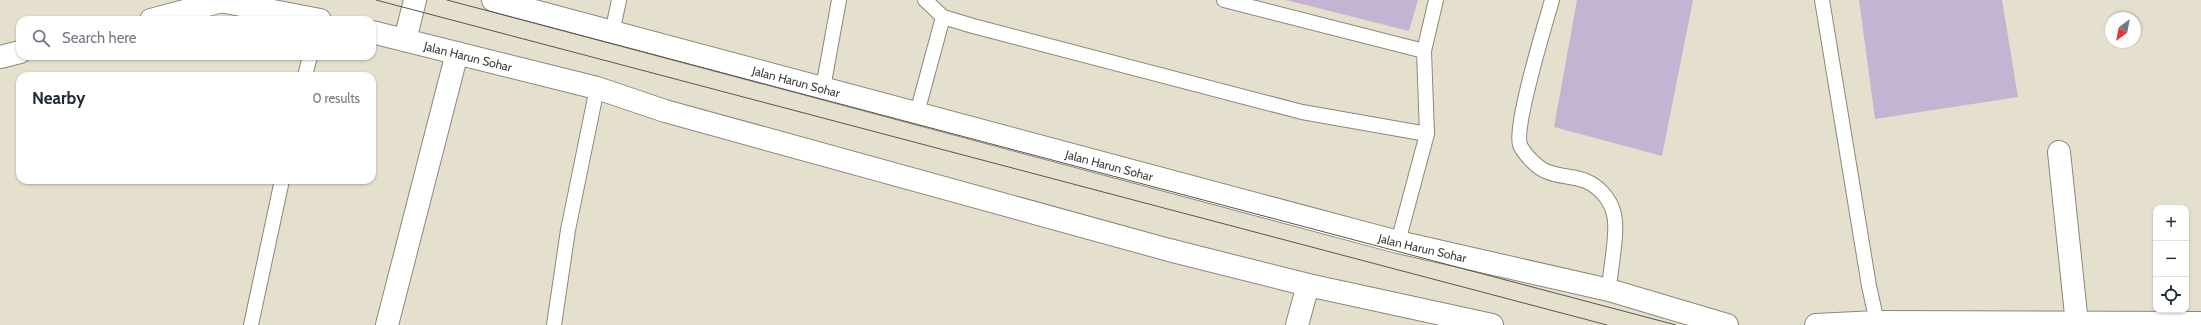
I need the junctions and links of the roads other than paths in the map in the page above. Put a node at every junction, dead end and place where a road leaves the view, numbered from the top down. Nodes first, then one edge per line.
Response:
1 (415, 0) edge
2 (492, 0) edge
3 (619, 0) edge
4 (839, 0) edge
5 (925, 0) edge
6 (1224, 0) edge
7 (1436, 0) edge
8 (1552, 0) edge
9 (1822, 0) edge
10 (218, 1) edge
11 (165, 16) edge
12 (298, 16) edge
13 (943, 17) junction
14 (376, 33) edge
15 (612, 33) junction
16 (405, 40) junction
17 (1424, 51) junction
18 (16, 53) edge
19 (457, 53) junction
20 (0, 57) edge
21 (309, 60) edge
22 (306, 72) edge
23 (597, 88) junction
24 (822, 88) junction
25 (917, 113) junction
26 (1427, 134) junction
27 (2059, 152) dead end
28 (281, 184) edge
29 (1398, 242) junction
30 (1308, 285) junction
31 (1609, 290) junction
32 (1877, 322) junction
33 (2201, 323) edge
34 (2005, 324) edge
35 (2077, 324) junction
36 (251, 325) edge
37 (387, 325) edge
38 (554, 325) edge
39 (1297, 325) edge
40 (1492, 325) edge
41 (1727, 325) edge
42 (1816, 325) edge

1 - 16 main road
2 - 15 main road, Jalan Harun Sohar
3 - 15 lane
4 - 24 lane
5 - 13 lane
6 - 17 lane
7 - 17 lane
8 - 31 lane
9 - 32 lane
10 - 11 main road
10 - 12 main road
13 - 25 lane
13 - 26 lane
14 - 16 main road, Jalan Harun Sohar
15 - 24 main road, Jalan Harun Sohar
16 - 19 main road, Jalan Harun Sohar
17 - 26 lane
18 - 20 main road
19 - 23 main road, Jalan Harun Sohar
19 - 37 main road
21 - 22 lane
23 - 30 main road, Jalan Harun Sohar
23 - 38 lane
24 - 25 main road, Jalan Harun Sohar
25 - 29 main road, Jalan Harun Sohar
26 - 29 lane
27 - 35 main road
28 - 36 lane
29 - 31 main road, Jalan Harun Sohar
30 - 39 main road
30 - 40 main road, Jalan Harun Sohar
31 - 41 main road, Jalan Harun Sohar
32 - 34 main road
32 - 42 main road
33 - 35 main road
34 - 35 main road

